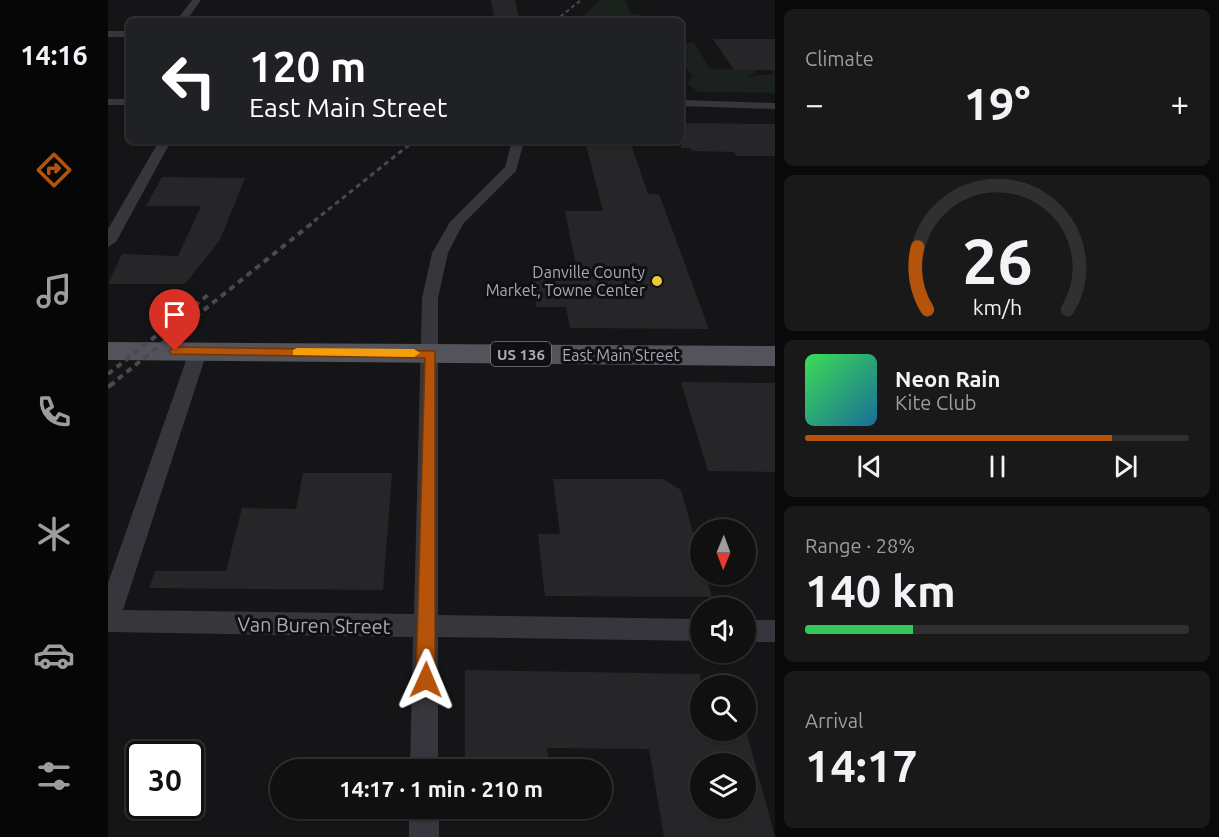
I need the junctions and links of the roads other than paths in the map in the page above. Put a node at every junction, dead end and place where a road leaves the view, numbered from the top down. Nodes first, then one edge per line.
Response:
1 (197, 0) edge
2 (183, 18) edge
3 (108, 34) edge
4 (126, 34) edge
5 (775, 97) edge
6 (108, 102) edge
7 (125, 102) edge
8 (684, 103) edge
9 (684, 103) edge
10 (775, 106) edge
11 (163, 144) edge
12 (517, 144) edge
13 (108, 242) edge
14 (108, 351) edge
15 (198, 352) junction
16 (431, 354) junction
17 (775, 356) edge
18 (108, 619) edge
19 (426, 627) junction
20 (690, 630) edge
21 (756, 631) edge
22 (775, 631) edge
23 (424, 759) edge
24 (424, 819) edge
25 (424, 837) edge

1 - 2 street
3 - 4 street
5 - 8 street
6 - 7 street
9 - 10 street
11 - 13 street
12 - 16 street
14 - 15 main road, East Main Street / US 136
15 - 16 main road, East Main Street / US 136
15 - 18 street
16 - 17 main road, East Main Street / US 136
16 - 19 street
18 - 19 street, Van Buren Street
19 - 20 street, Van Buren Street
19 - 23 street
21 - 22 street
24 - 25 street

